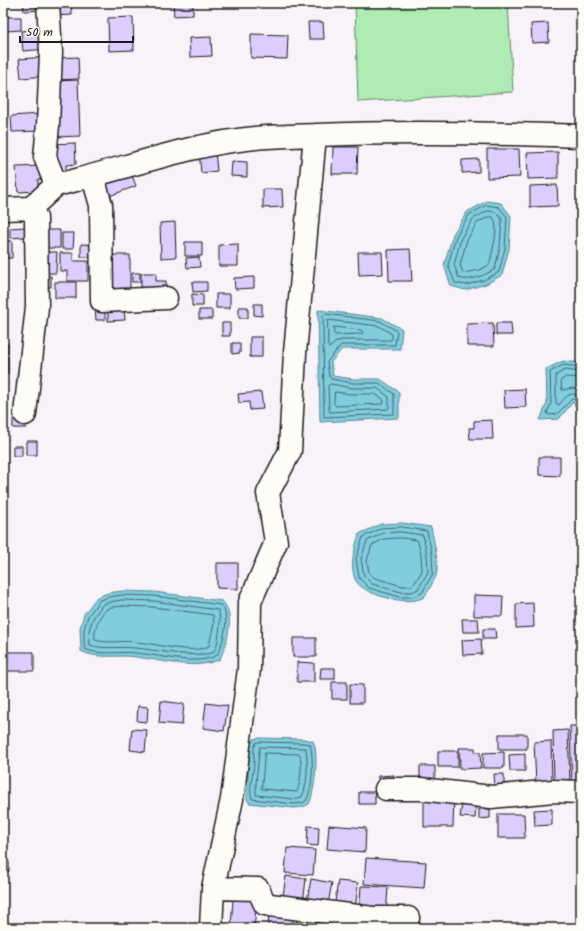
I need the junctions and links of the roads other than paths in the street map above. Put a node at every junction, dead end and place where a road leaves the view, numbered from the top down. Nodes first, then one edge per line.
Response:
1 (48, 3) edge
2 (315, 135) junction
3 (581, 136) edge
4 (93, 177) junction
5 (56, 186) junction
6 (31, 208) junction
7 (3, 209) edge
8 (166, 298) dead end
9 (25, 414) dead end
10 (386, 789) dead end
11 (581, 792) edge
12 (213, 888) junction
13 (408, 918) dead end
14 (211, 928) edge

1 - 5 street
2 - 3 street
2 - 4 street
2 - 12 street
4 - 5 street
4 - 8 street
5 - 6 street
6 - 7 street
6 - 9 street
10 - 11 street
12 - 13 street
12 - 14 street

